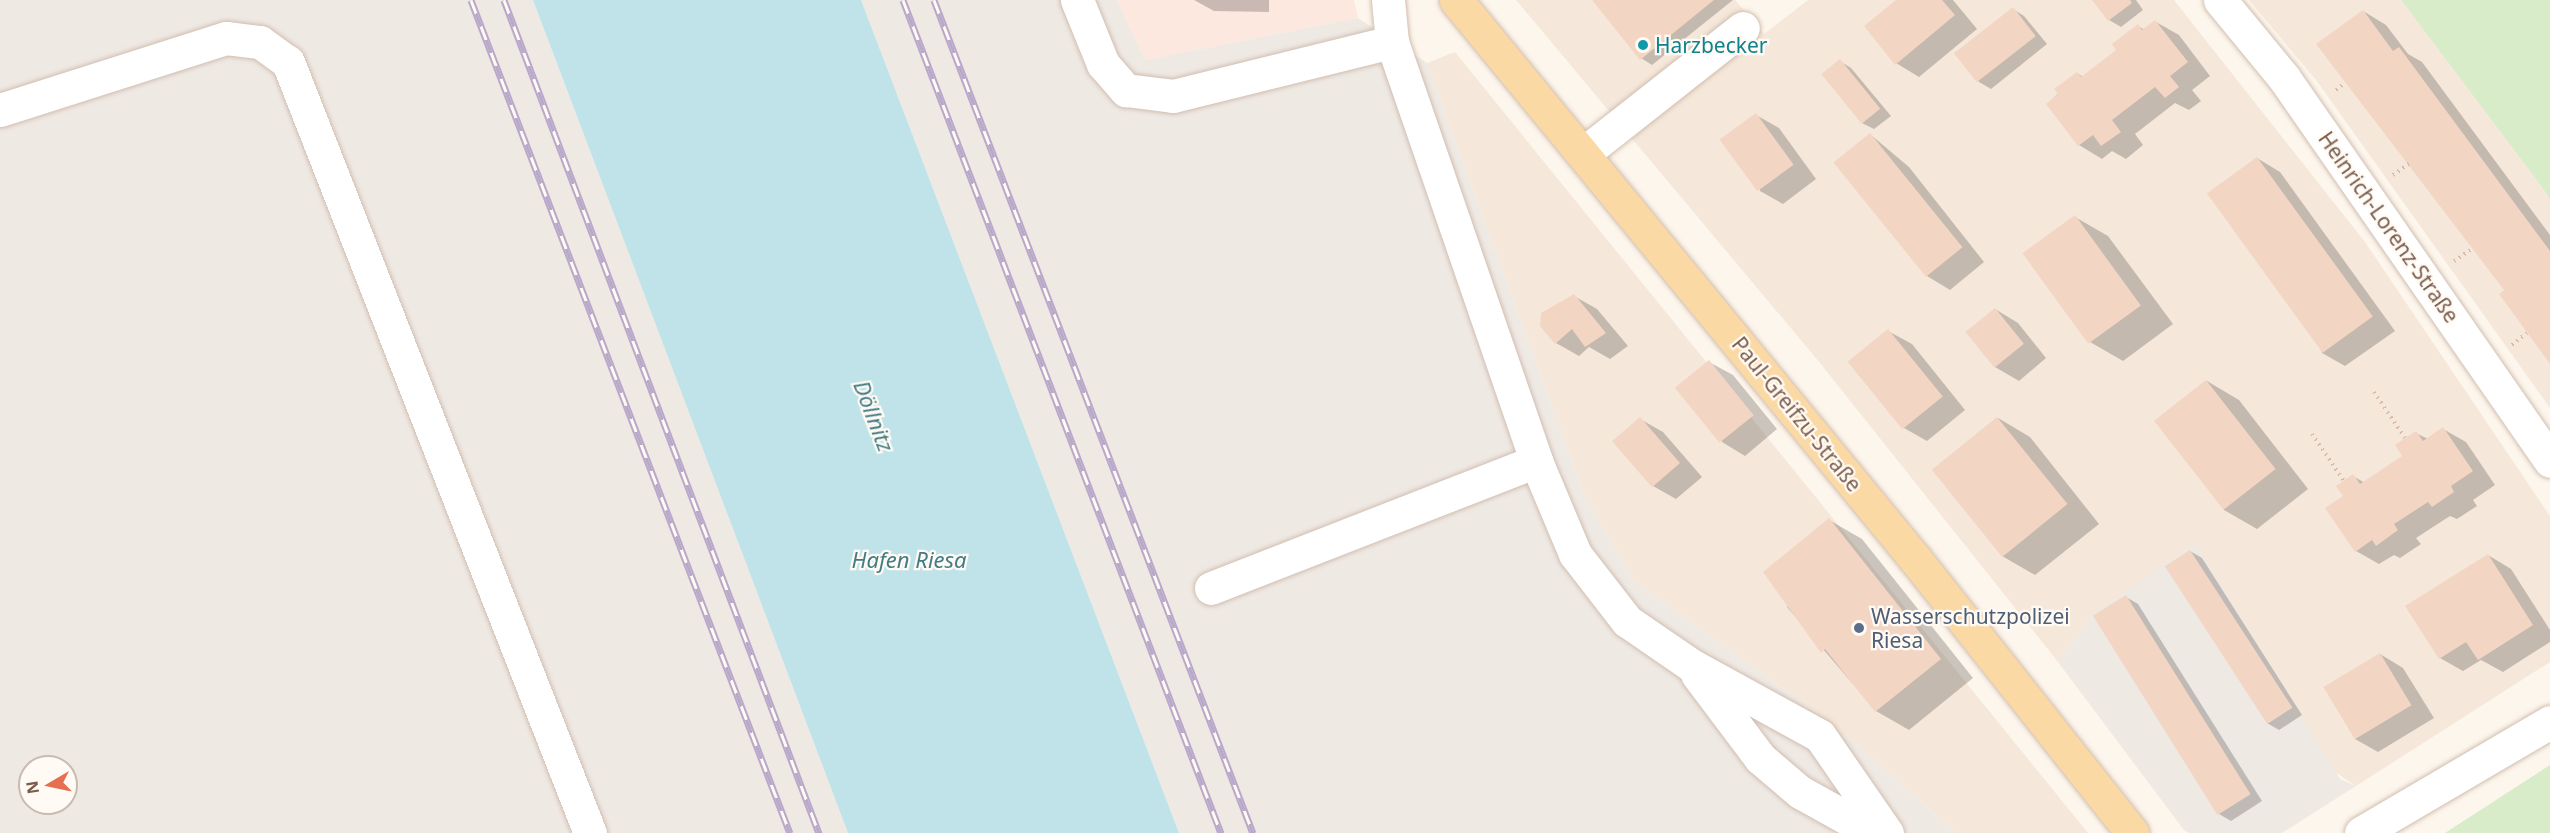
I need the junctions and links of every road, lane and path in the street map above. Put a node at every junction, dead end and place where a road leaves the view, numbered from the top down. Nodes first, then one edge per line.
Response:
1 (1077, 0) edge
2 (1388, 0) edge
3 (1456, 0) edge
4 (2220, 0) edge
5 (1743, 28) dead end
6 (1392, 42) junction
7 (0, 110) edge
8 (1584, 153) junction
9 (2374, 392) dead end
10 (2312, 434) dead end
11 (2405, 438) dead end
12 (1536, 460) junction
13 (2550, 461) edge
14 (2343, 481) dead end
15 (1211, 588) dead end
16 (1691, 665) junction
17 (2550, 722) edge
18 (590, 833) edge
19 (1874, 833) edge
20 (1887, 833) edge
21 (2132, 833) edge
22 (2361, 833) edge

1 - 6 street
2 - 6 street
3 - 8 main road, Paul-Greifzu-Straße
4 - 13 street, Heinrich-Lorenz-Straße
5 - 8 street
6 - 12 street
7 - 18 street
8 - 21 main road, Paul-Greifzu-Straße
9 - 11 path
10 - 14 path
12 - 15 street
12 - 16 street
16 - 19 street
16 - 20 street
17 - 22 street

